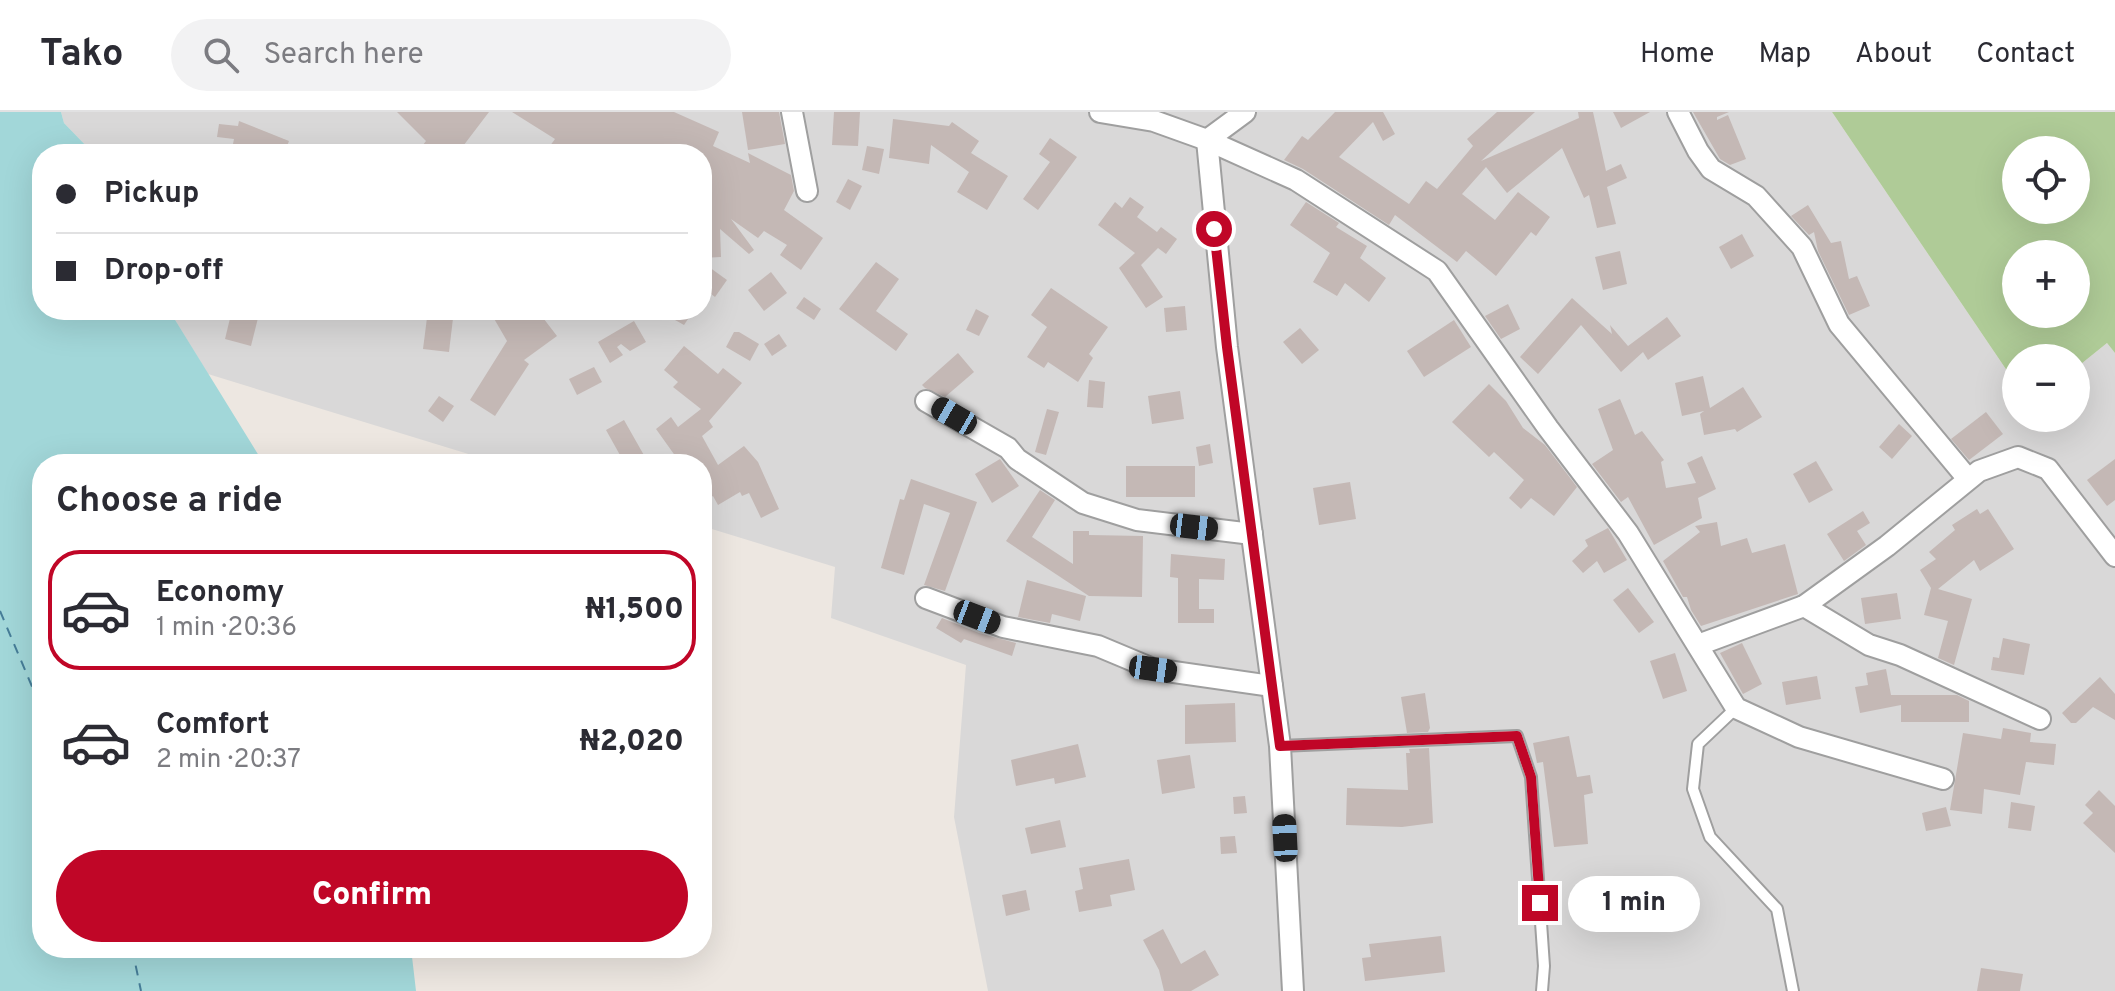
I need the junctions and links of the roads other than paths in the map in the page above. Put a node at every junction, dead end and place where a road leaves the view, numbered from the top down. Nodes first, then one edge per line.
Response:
1 (792, 112) edge
2 (1100, 112) edge
3 (1245, 112) edge
4 (1678, 112) edge
5 (1153, 116) edge
6 (1207, 140) junction
7 (807, 191) dead end
8 (926, 401) dead end
9 (1968, 479) junction
10 (1252, 534) junction
11 (2115, 556) edge
12 (926, 598) dead end
13 (1804, 606) junction
14 (1698, 645) junction
15 (1272, 686) junction
16 (1736, 708) junction
17 (2040, 719) dead end
18 (1280, 746) junction
19 (1943, 779) dead end
20 (1293, 991) edge
21 (1542, 991) edge
22 (1793, 991) edge

1 - 7 street
2 - 5 street
3 - 6 street
4 - 9 street
5 - 6 street
6 - 10 street
6 - 14 street
8 - 10 street
9 - 11 street
9 - 13 street
10 - 15 street
12 - 15 street
13 - 14 street
13 - 17 street
14 - 16 street
15 - 18 street
16 - 19 street
16 - 22 lane
18 - 20 street
18 - 21 lane

